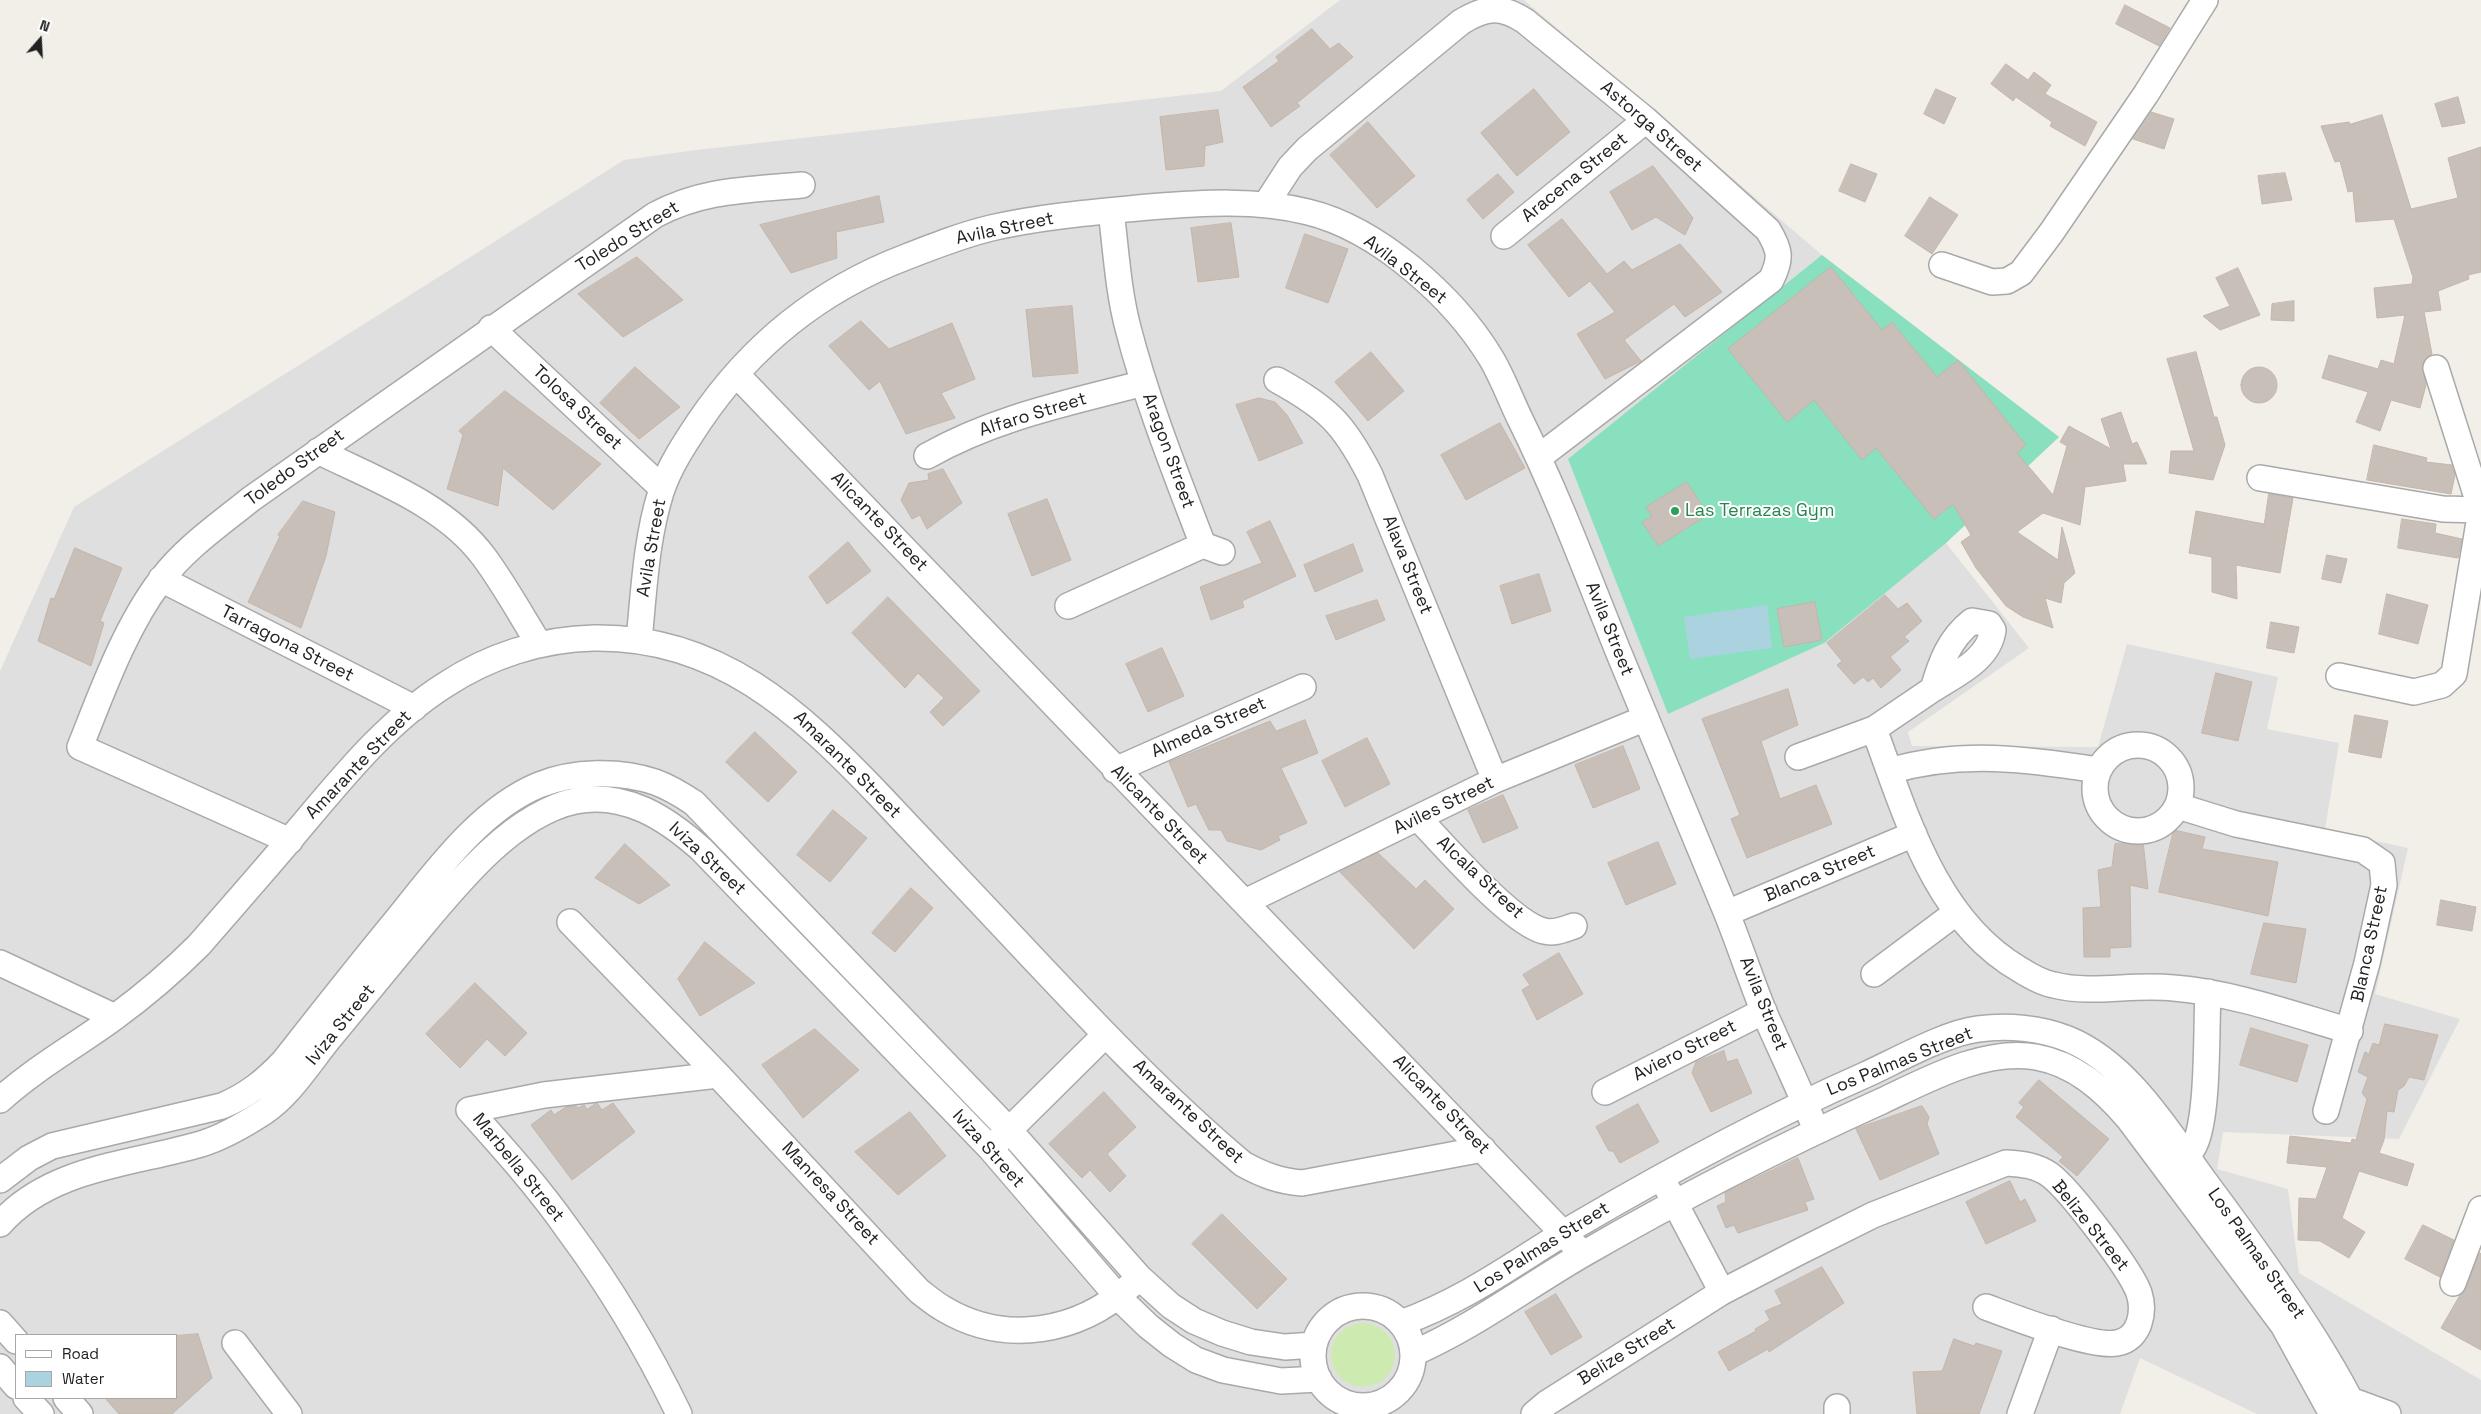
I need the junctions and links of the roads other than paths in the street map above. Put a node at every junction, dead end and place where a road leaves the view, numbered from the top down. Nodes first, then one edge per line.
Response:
1 (2205, 0) edge
2 (1646, 120) junction
3 (802, 185) dead end
4 (1266, 204) junction
5 (1112, 211) junction
6 (1504, 236) dead end
7 (1942, 265) dead end
8 (491, 328) junction
9 (2436, 368) dead end
10 (736, 374) junction
11 (1277, 380) dead end
12 (1144, 383) junction
13 (318, 451) junction
14 (927, 456) dead end
15 (1539, 457) junction
16 (2260, 478) dead end
17 (662, 488) junction
18 (2481, 510) edge
19 (161, 580) junction
20 (1068, 606) dead end
21 (639, 640) junction
22 (539, 644) junction
23 (2339, 676) dead end
24 (1303, 687) dead end
25 (1933, 689) dead end
26 (414, 708) junction
27 (1646, 718) junction
28 (1874, 729) junction
29 (1798, 757) dead end
30 (1115, 770) junction
31 (2098, 770) junction
32 (1890, 771) junction
33 (1495, 780) junction
34 (2178, 806) junction
35 (1419, 819) junction
36 (1914, 834) junction
37 (290, 840) junction
38 (1245, 902) junction
39 (1957, 912) junction
40 (1727, 913) junction
41 (570, 922) dead end
42 (1574, 926) dead end
43 (0, 962) edge
44 (1874, 974) dead end
45 (2208, 992) junction
46 (1764, 1011) junction
47 (115, 1018) junction
48 (2350, 1031) junction
49 (1105, 1035) junction
50 (718, 1075) junction
51 (1605, 1092) dead end
52 (0, 1100) edge
53 (1804, 1102) junction
54 (2326, 1111) dead end
55 (1009, 1130) junction
56 (1816, 1130) junction
57 (990, 1148) junction
58 (1483, 1149) junction
59 (2177, 1164) junction
60 (1660, 1176) junction
61 (0, 1180) edge
62 (1675, 1203) junction
63 (2481, 1209) edge
64 (0, 1224) edge
65 (1564, 1233) junction
66 (1583, 1254) junction
67 (1139, 1277) junction
68 (2453, 1283) dead end
69 (1722, 1292) junction
70 (1118, 1296) junction
71 (1986, 1307) dead end
72 (0, 1323) edge
73 (1401, 1323) junction
74 (2050, 1329) junction
75 (15, 1340) edge
76 (235, 1343) dead end
77 (1314, 1345) junction
78 (1414, 1353) junction
79 (0, 1368) edge
80 (1319, 1379) junction
81 (15, 1385) edge
82 (27, 1399) edge
83 (67, 1399) edge
84 (1385, 1408) edge
85 (2341, 1408) edge
86 (1357, 1410) edge
87 (41, 1414) edge
88 (80, 1414) edge
89 (288, 1414) edge
90 (679, 1414) edge
91 (1534, 1414) edge
92 (2020, 1414) edge
93 (2388, 1414) edge

1 - 7 street
2 - 4 street, Astorga Street
2 - 6 street, Aracena Street
2 - 15 street, Astorga Street
3 - 8 street, Toledo Street
4 - 5 street, Avila Street
4 - 15 street, Avila Street
5 - 10 street, Avila Street
5 - 12 street, Aragon Street
8 - 13 street, Toledo Street
8 - 17 street, Tolosa Street
9 - 18 street
10 - 17 street, Avila Street
10 - 30 street, Alicante Street
11 - 33 street, Alava Street
12 - 14 street, Alfaro Street
12 - 20 street, Aragon Street
13 - 19 street, Toledo Street
13 - 22 street
15 - 27 street, Avila Street
16 - 18 street
17 - 21 street, Avila Street
18 - 23 street
19 - 26 street, Tarragona Street
19 - 37 street, Toledo Street
21 - 22 street, Amarante Street
21 - 49 street, Amarante Street
22 - 26 street, Amarante Street
24 - 30 street, Almeda Street
25 - 28 street
26 - 37 street, Amarante Street
27 - 33 street, Aviles Street
27 - 40 street, Avila Street
28 - 29 street
28 - 32 street
30 - 38 street, Alicante Street
31 - 32 street
31 - 34 street
31 - 34 street
32 - 36 street
33 - 35 street, Aviles Street
34 - 48 street, Blanca Street
35 - 38 street, Aviles Street
35 - 42 street, Alcala Street
36 - 39 street
36 - 40 street, Blanca Street
37 - 47 street, Amarante Street
38 - 58 street, Alicante Street
39 - 44 street
39 - 45 street
40 - 46 street, Avila Street
41 - 50 street, Manresa Street
43 - 47 street
45 - 48 street
45 - 59 street
46 - 51 street, Aviero Street
46 - 53 street, Avila Street
47 - 52 street, Amarante Street
48 - 54 street
49 - 55 street
49 - 58 street, Amarante Street
50 - 70 street, Manresa Street
50 - 90 street, Marbella Street
53 - 56 street, Avila Street
53 - 59 street, Los Palmas Street
53 - 60 street, Los Palmas Street
55 - 57 street
55 - 61 street, Iviza Street
55 - 67 street, Iviza Street
56 - 59 street, Los Palmas Street
56 - 62 street, Los Palmas Street
57 - 64 street, Iviza Street
57 - 70 street, Iviza Street
58 - 65 street, Alicante Street
59 - 85 street, Los Palmas Street
60 - 62 street
60 - 65 street, Los Palmas Street
62 - 66 street, Los Palmas Street
62 - 69 street
63 - 68 street
65 - 66 street, Alicante Street
65 - 73 street, Los Palmas Street
66 - 78 street, Los Palmas Street
67 - 70 street, Manresa Street
67 - 77 street, Iviza Street
69 - 74 street, Belize Street
69 - 91 street, Belize Street
70 - 80 street, Iviza Street
71 - 74 street, Belize Street
72 - 75 street
73 - 77 street
73 - 78 street
74 - 92 street
76 - 89 street
77 - 80 street
78 - 84 street
79 - 81 street
80 - 86 street
82 - 87 street
83 - 88 street
84 - 86 street
85 - 93 street

